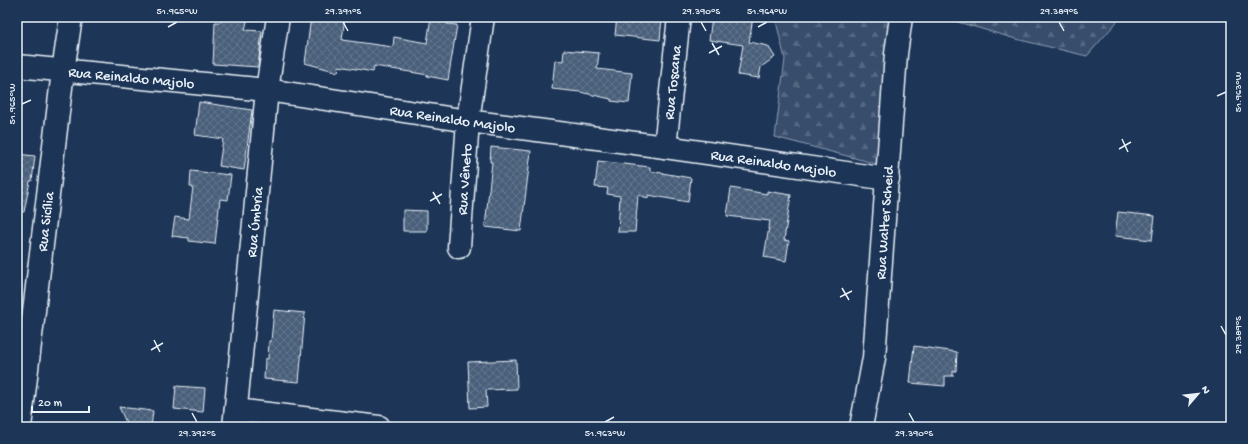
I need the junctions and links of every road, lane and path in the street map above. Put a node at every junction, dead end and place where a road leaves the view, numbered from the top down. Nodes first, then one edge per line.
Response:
1 (71, 17) edge
2 (278, 17) edge
3 (484, 17) edge
4 (679, 17) edge
5 (901, 17) edge
6 (17, 66) edge
7 (63, 71) junction
8 (267, 90) junction
9 (468, 121) junction
10 (665, 147) junction
11 (888, 179) junction
12 (459, 247) dead end
13 (235, 419) edge
14 (20, 427) edge
15 (379, 427) edge
16 (861, 427) edge

1 - 7 street, Rua Sicília
2 - 8 street, Rua Úmbria
3 - 9 street, Rua Vêneto
4 - 10 street, Rua Toscana
5 - 11 street, Rua Walter Scheid
6 - 7 street, Rua Reinaldo Majolo
7 - 8 street, Rua Reinaldo Majolo
7 - 14 street, Rua Sicília
8 - 9 street, Rua Reinaldo Majolo
8 - 13 street, Rua Úmbria
9 - 10 street, Rua Reinaldo Majolo
9 - 12 street, Rua Vêneto
10 - 11 street, Rua Reinaldo Majolo
11 - 16 street, Rua Walter Scheid
13 - 15 street

